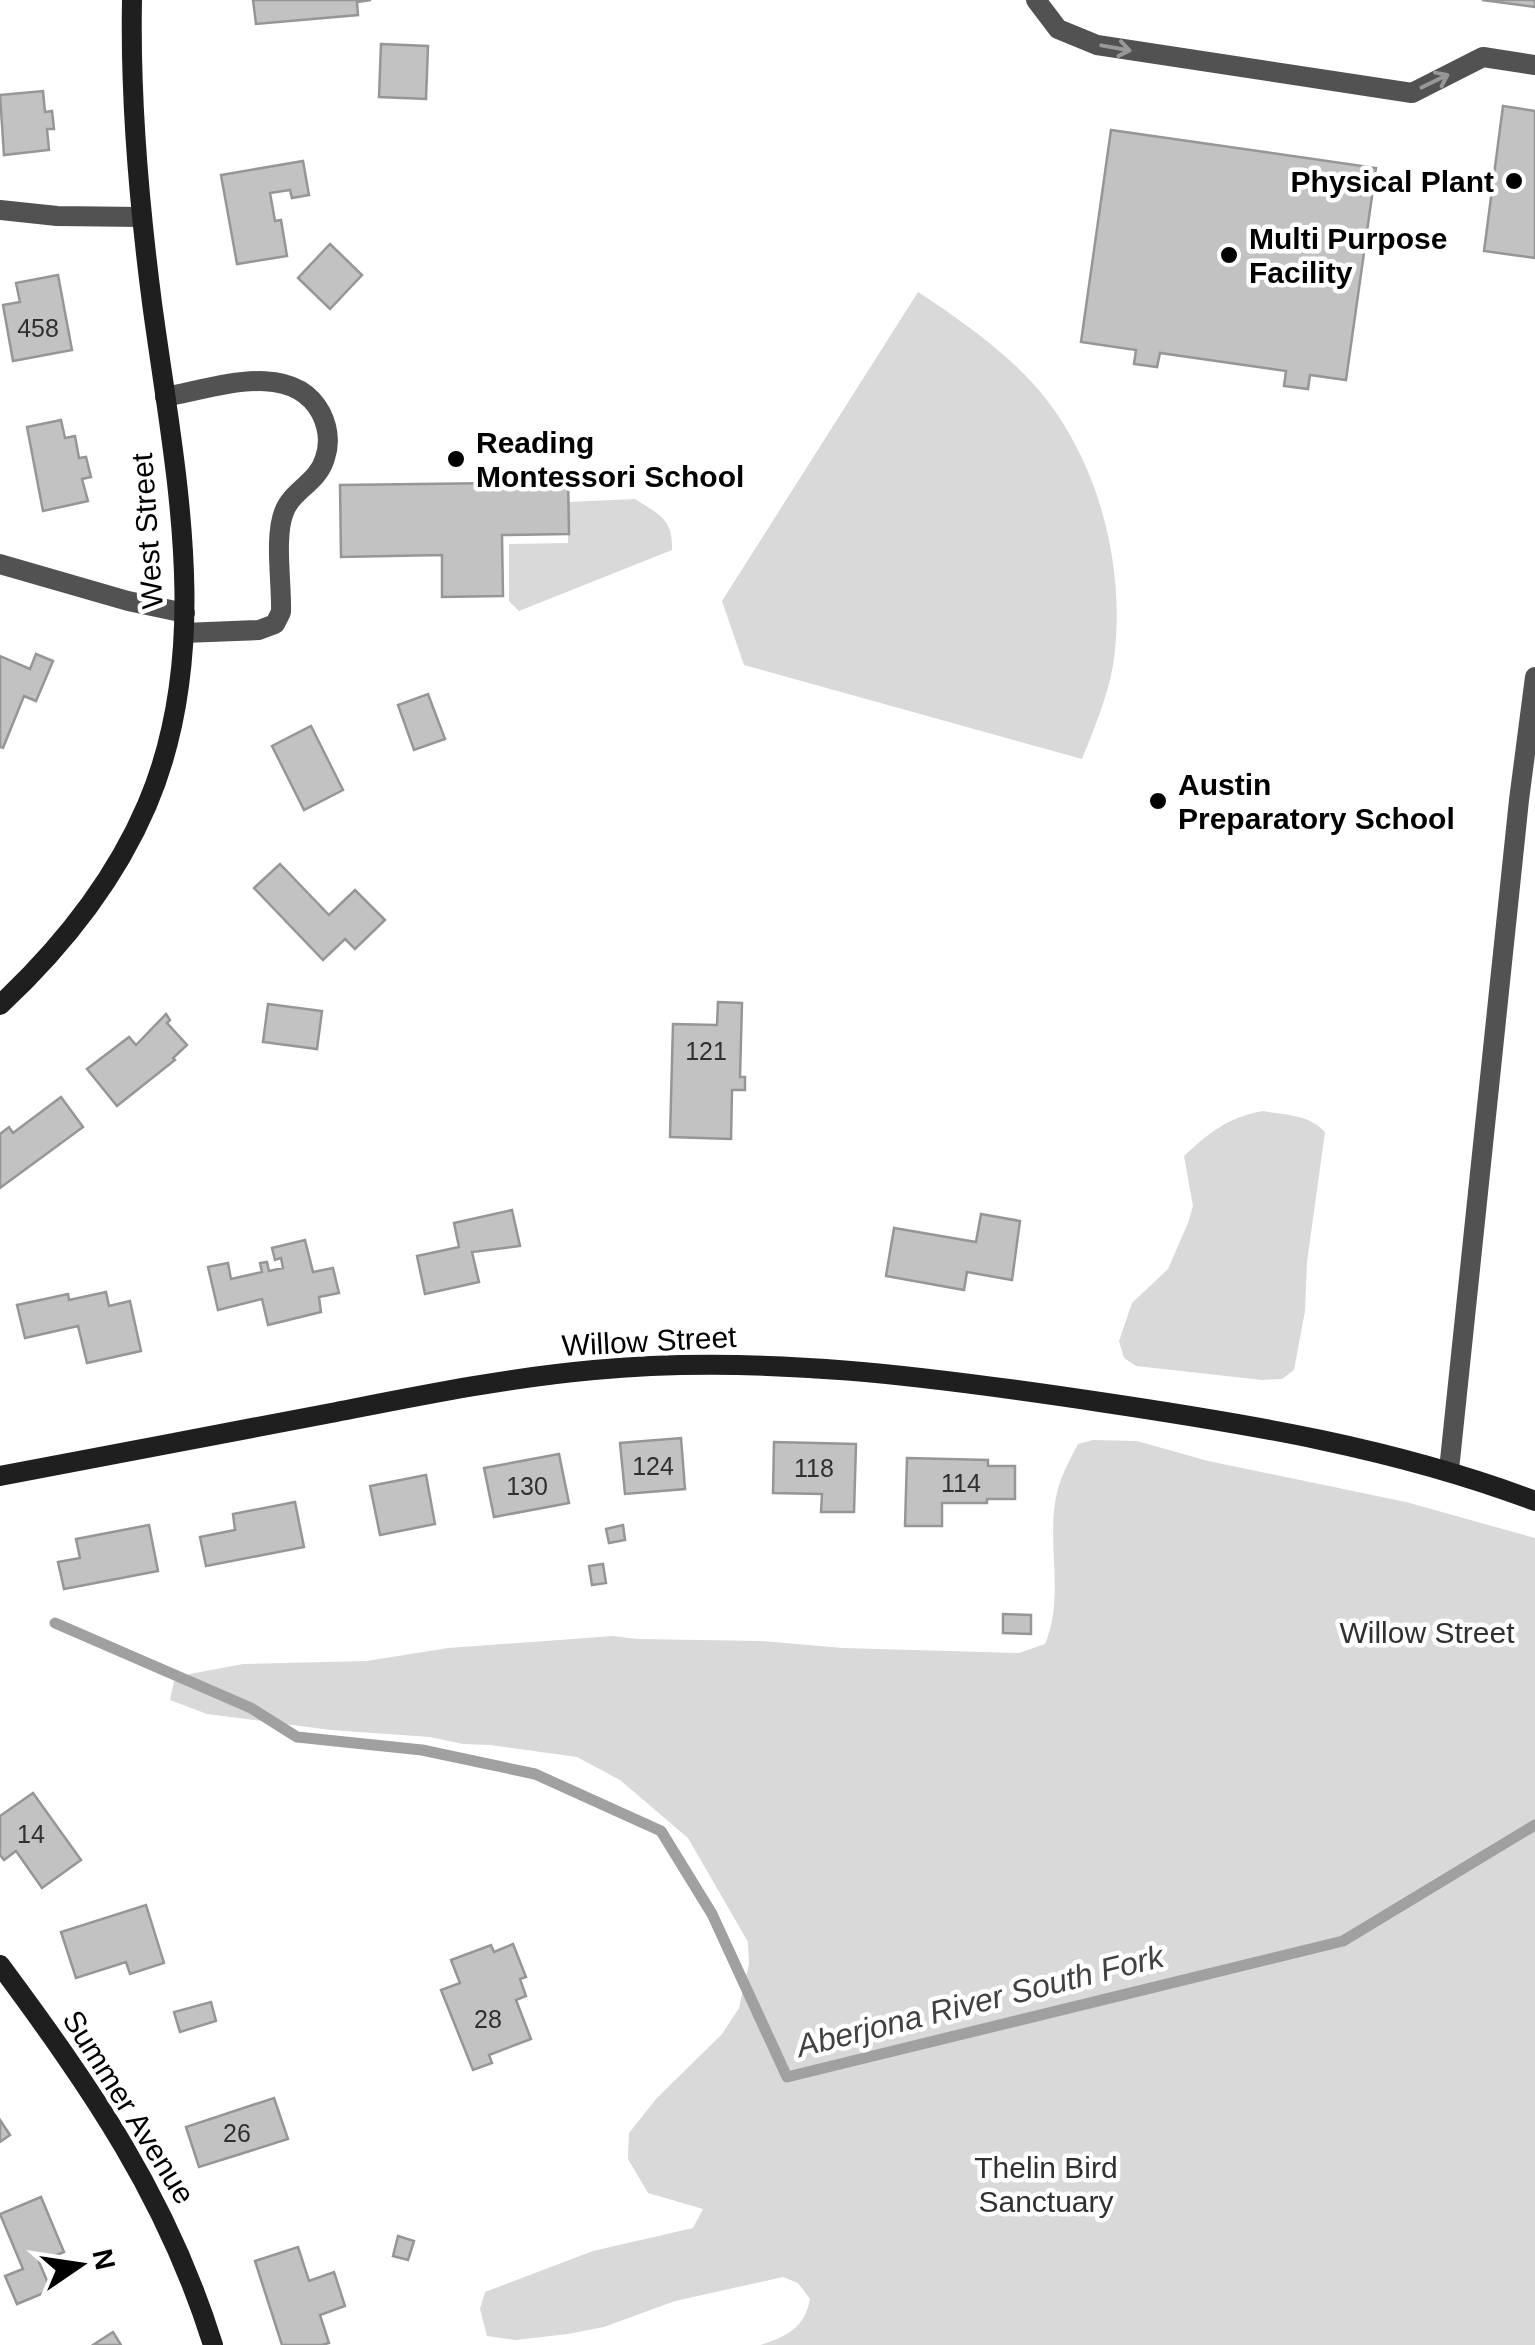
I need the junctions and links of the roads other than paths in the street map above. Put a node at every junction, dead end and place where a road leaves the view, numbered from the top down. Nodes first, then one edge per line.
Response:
1 (132, 0) edge
2 (1036, 0) edge
3 (1535, 65) edge
4 (0, 210) edge
5 (142, 217) junction
6 (165, 397) junction
7 (0, 564) edge
8 (184, 623) junction
9 (1535, 678) edge
10 (0, 1005) edge
11 (1450, 1470) junction
12 (0, 1476) edge
13 (1535, 1501) edge
14 (0, 1965) edge
15 (212, 2345) edge

1 - 5 main road, West Street
2 -> 3 street
4 - 5 street
5 - 6 main road, West Street
6 - 8 main road, West Street
6 - 8 street
7 - 8 street
8 - 10 main road, West Street
9 - 11 street
11 - 12 main road, Willow Street
11 - 13 main road, Willow Street
14 - 15 main road, Summer Avenue

